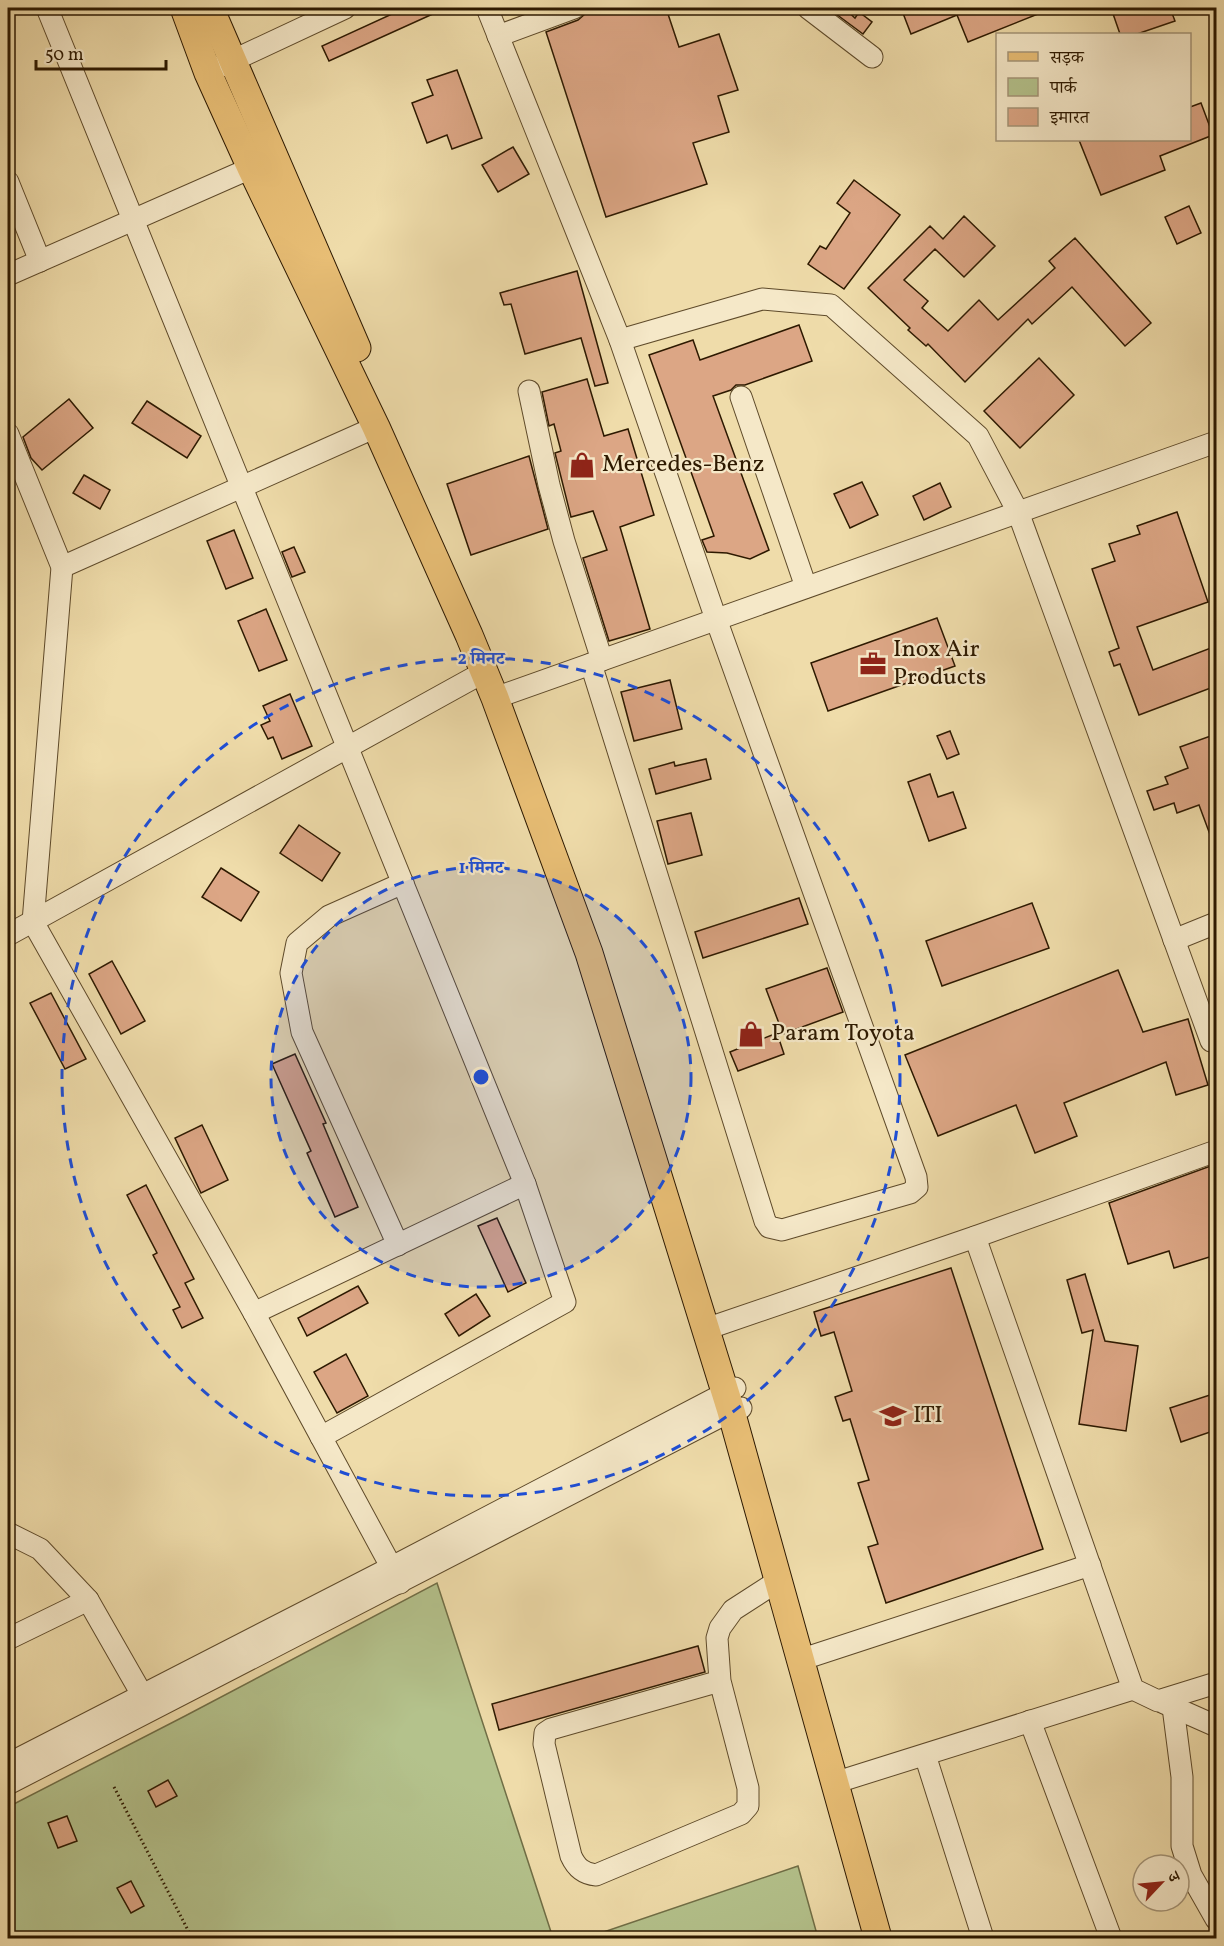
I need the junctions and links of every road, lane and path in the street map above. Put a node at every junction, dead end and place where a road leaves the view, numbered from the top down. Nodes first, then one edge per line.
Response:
1 (47, 8) edge
2 (184, 8) edge
3 (210, 8) edge
4 (345, 8) edge
5 (487, 8) edge
6 (574, 8) edge
7 (808, 8) edge
8 (498, 36) junction
9 (872, 57) dead end
10 (232, 60) junction
11 (208, 73) junction
12 (251, 168) junction
13 (8, 182) edge
14 (134, 220) junction
15 (40, 261) junction
16 (8, 275) edge
17 (620, 340) junction
18 (529, 391) dead end
19 (741, 397) dead end
20 (376, 427) junction
21 (8, 434) edge
22 (1216, 442) edge
23 (242, 487) junction
24 (1017, 512) junction
25 (63, 567) junction
26 (806, 587) junction
27 (716, 620) junction
28 (597, 662) junction
29 (484, 672) junction
30 (502, 695) junction
31 (347, 746) junction
32 (403, 883) junction
33 (33, 921) junction
34 (1216, 923) edge
35 (8, 935) edge
36 (1174, 940) junction
37 (1211, 1041) dead end
38 (1216, 1151) edge
39 (525, 1184) junction
40 (975, 1238) junction
41 (398, 1245) junction
42 (254, 1313) junction
43 (711, 1327) junction
44 (733, 1400) junction
45 (321, 1437) junction
46 (8, 1533) edge
47 (1090, 1565) junction
48 (396, 1575) junction
49 (778, 1581) junction
50 (88, 1600) junction
51 (8, 1639) edge
52 (812, 1656) junction
53 (720, 1681) junction
54 (1216, 1683) edge
55 (1133, 1689) junction
56 (147, 1702) junction
57 (1165, 1704) junction
58 (1030, 1721) junction
59 (1216, 1726) edge
60 (925, 1755) junction
61 (8, 1764) edge
62 (839, 1781) junction
63 (8, 1784) edge
64 (114, 1787) dead end
65 (1216, 1919) edge
66 (192, 1938) edge
67 (878, 1938) edge
68 (888, 1938) edge
69 (983, 1938) edge
70 (1111, 1938) edge

1 - 14 street
2 - 11 main road
3 - 10 main road
4 - 10 street
5 - 8 street
6 - 8 street
7 - 9 street
8 - 17 street
10 - 11 street
10 - 30 main road
11 - 12 main road
12 - 14 street
12 - 20 main road
13 - 15 street
14 - 15 street
14 - 23 street
15 - 16 street
17 - 24 street
17 - 27 street
18 - 28 street
19 - 26 street
20 - 23 street
20 - 29 main road
21 - 25 street
22 - 24 street
23 - 25 street
23 - 31 street
24 - 26 street
24 - 36 street
25 - 33 street
26 - 27 street
27 - 28 street
27 - 28 street
28 - 30 street
29 - 30 main road
29 - 31 street
30 - 43 main road
31 - 32 street
31 - 33 street
32 - 39 street
32 - 41 street
33 - 35 street
33 - 42 street
34 - 36 street
36 - 37 street
38 - 40 street
39 - 41 street
39 - 45 street
40 - 43 street
40 - 47 street
41 - 42 street
42 - 45 street
43 - 44 main road
44 - 48 street
44 - 49 main road
44 - 52 main road
45 - 48 street
46 - 50 street
47 - 52 street
47 - 55 street
48 - 56 street
49 - 53 street
49 - 62 main road
50 - 51 street
50 - 56 street
52 - 62 main road
53 - 53 street
54 - 57 street
55 - 57 street
55 - 58 street
56 - 61 street
56 - 63 street
57 - 59 street
57 - 65 street
58 - 60 street
58 - 70 street
60 - 62 street
60 - 69 street
62 - 67 main road
62 - 68 main road
64 - 66 path

